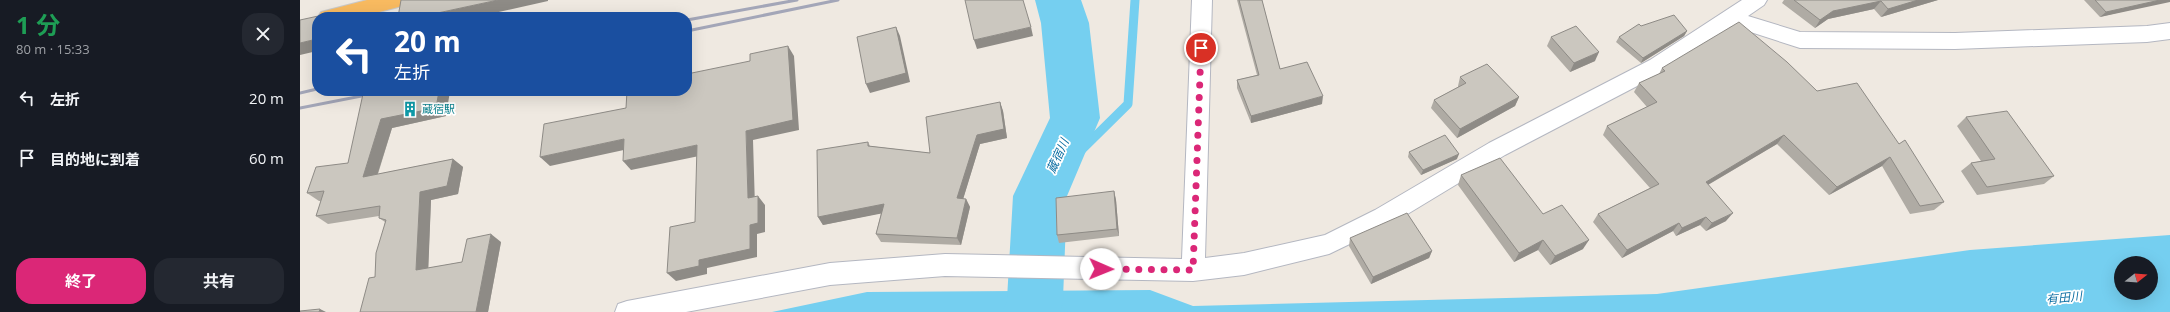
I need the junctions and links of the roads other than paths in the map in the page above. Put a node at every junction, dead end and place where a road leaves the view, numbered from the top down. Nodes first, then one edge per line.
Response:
1 (399, 0) edge
2 (1202, 0) edge
3 (1757, 0) edge
4 (348, 12) edge
5 (1730, 18) junction
6 (2170, 30) edge
7 (1193, 270) junction
8 (627, 312) edge

1 - 4 highway
2 - 7 street
3 - 5 street
5 - 6 street
5 - 7 street
7 - 8 street

